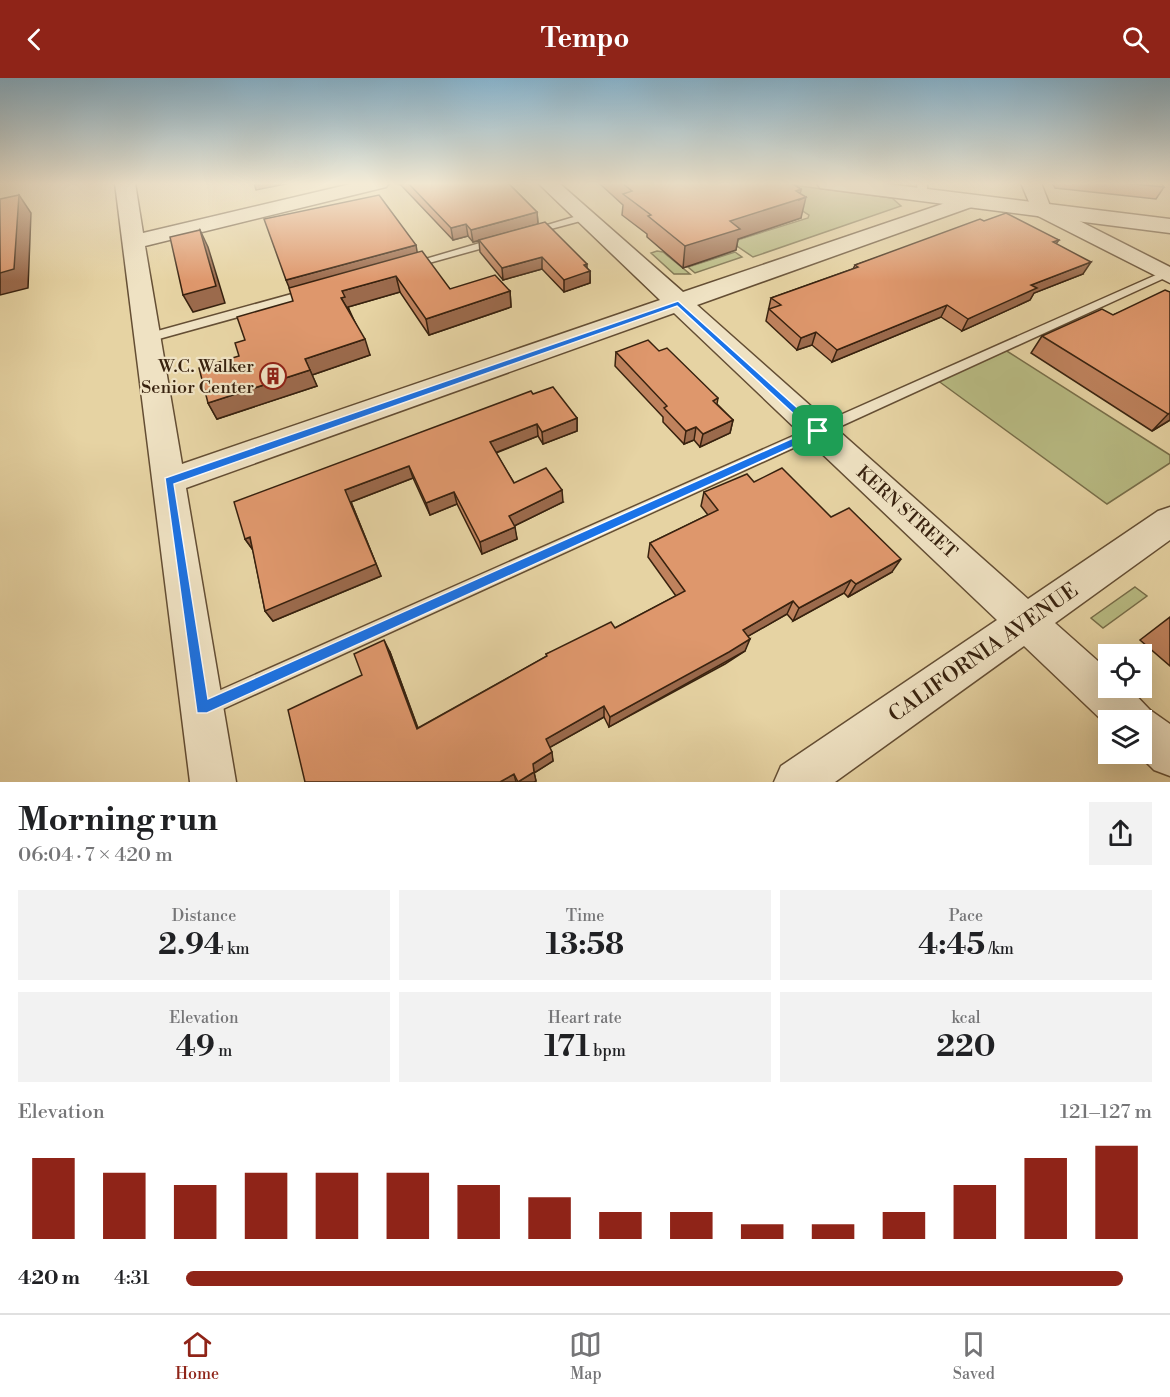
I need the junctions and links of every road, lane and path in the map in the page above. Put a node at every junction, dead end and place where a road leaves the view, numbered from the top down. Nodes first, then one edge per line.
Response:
1 (129, 216) edge
2 (242, 216) edge
3 (927, 216) edge
4 (1052, 216) edge
5 (1088, 216) edge
6 (584, 217) joint
7 (1170, 226) edge
8 (133, 242) junction
9 (400, 268) edge
10 (1168, 275) edge
11 (320, 290) edge
12 (678, 303) junction
13 (148, 338) junction
14 (818, 431) junction
15 (169, 481) junction
16 (1170, 521) edge
17 (1026, 622) junction
18 (202, 708) junction
19 (1122, 710) edge
20 (1152, 737) edge
21 (1170, 754) edge
22 (213, 782) edge
23 (796, 782) edge

1 - 8 street
2 - 8 street
3 - 12 street
4 - 10 street
5 - 7 street
6 - 9 lane
6 - 12 street, KERN STREET
8 - 13 street
10 - 14 lane
11 - 13 lane
12 - 14 street, KERN STREET
12 - 15 street
13 - 15 street
14 - 17 street, KERN STREET
14 - 18 lane
15 - 18 street
16 - 17 street, CALIFORNIA AVENUE
17 - 19 street, KERN STREET
17 - 23 street, CALIFORNIA AVENUE
18 - 22 street
20 - 21 street

